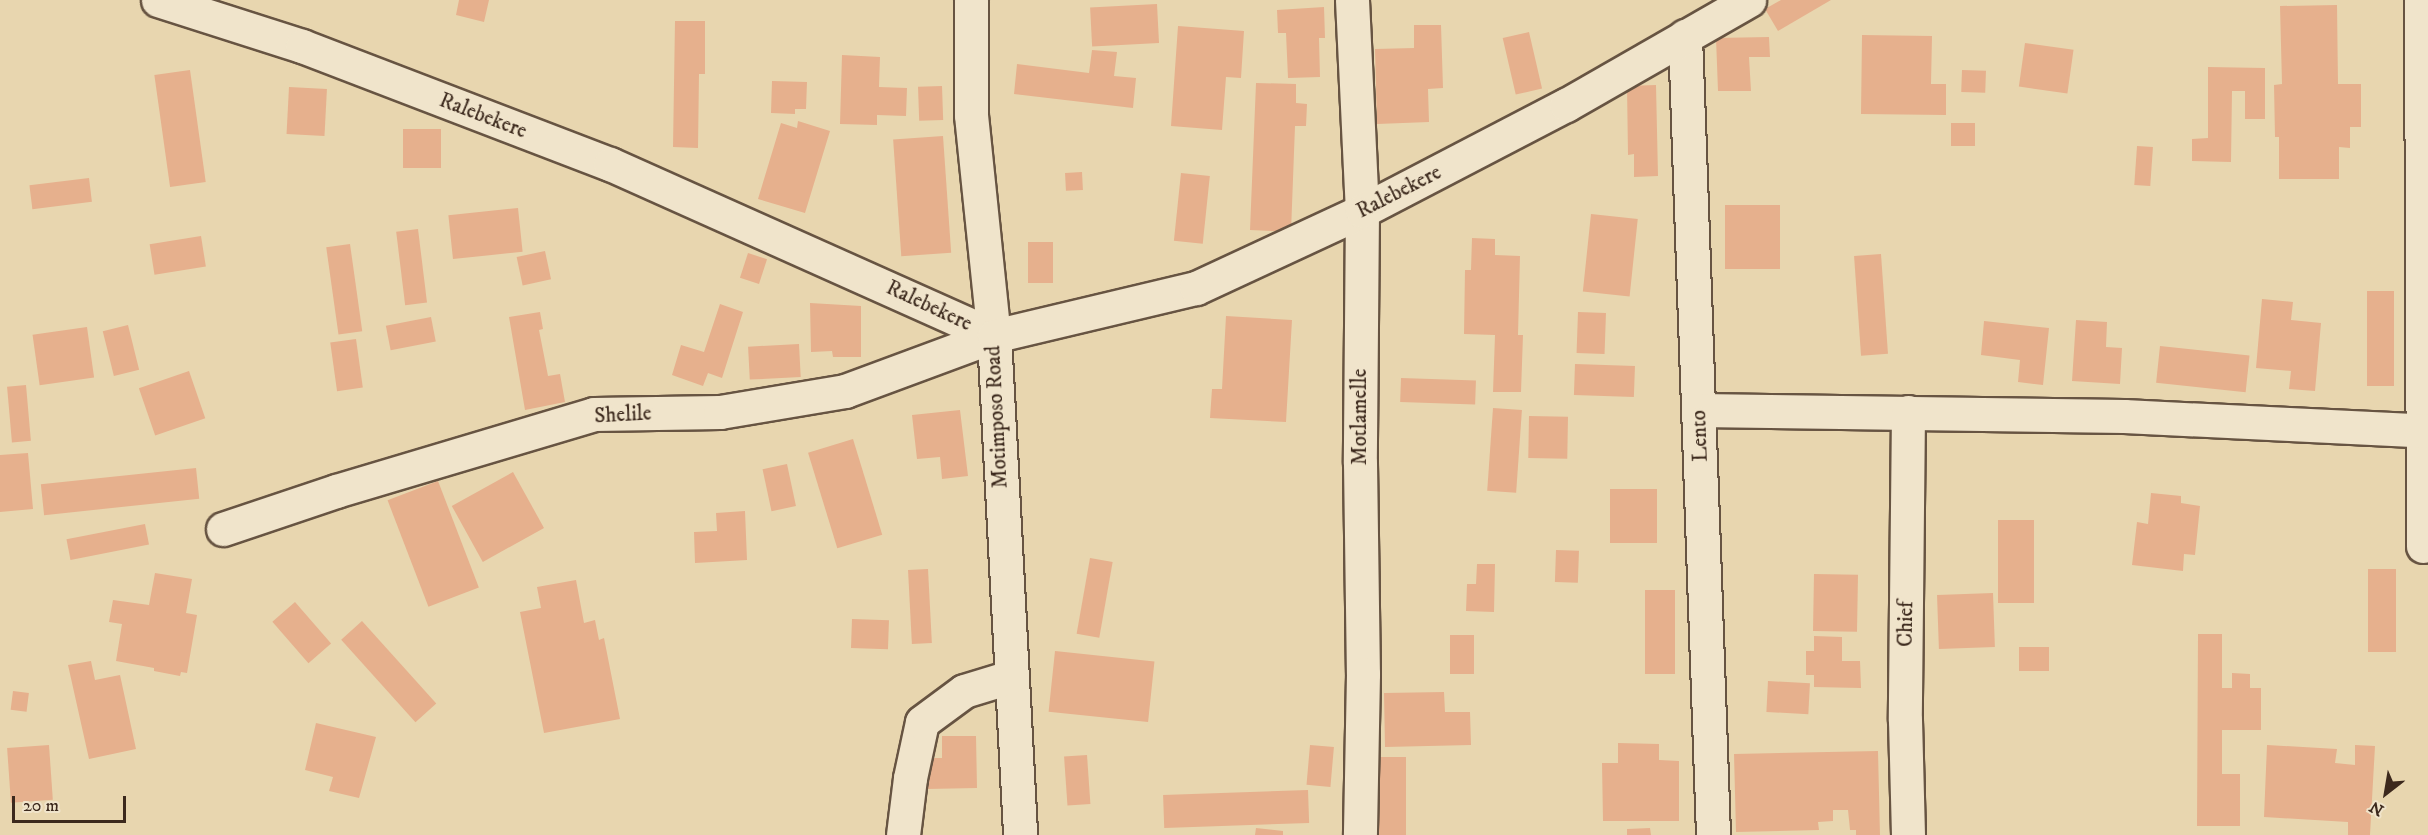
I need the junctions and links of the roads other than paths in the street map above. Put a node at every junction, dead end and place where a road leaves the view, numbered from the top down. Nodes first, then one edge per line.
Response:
1 (158, 0) edge
2 (971, 0) edge
3 (1352, 0) edge
4 (1749, 0) edge
5 (2421, 0) edge
6 (1685, 36) junction
7 (1362, 211) junction
8 (993, 336) junction
9 (1699, 410) junction
10 (1908, 412) junction
11 (2426, 430) edge
12 (223, 529) dead end
13 (2422, 546) dead end
14 (1010, 677) junction
15 (903, 835) edge
16 (1020, 835) edge
17 (1360, 835) edge
18 (1713, 835) edge
19 (1908, 835) edge

1 - 8 street, Ralebekere
2 - 8 street, Motimposo Road
3 - 7 street, Motlamelle
4 - 6 street, Ralebekere
5 - 11 street
6 - 7 street, Ralebekere
6 - 9 street, Lento
7 - 8 street, Ralebekere
7 - 17 street, Motlamelle
8 - 12 street, Shelile
8 - 14 street, Motimposo Road
9 - 10 street
9 - 18 street, Lento
10 - 11 street
10 - 19 street, Chief
11 - 13 street
14 - 15 street
14 - 16 street, Motimposo Road

